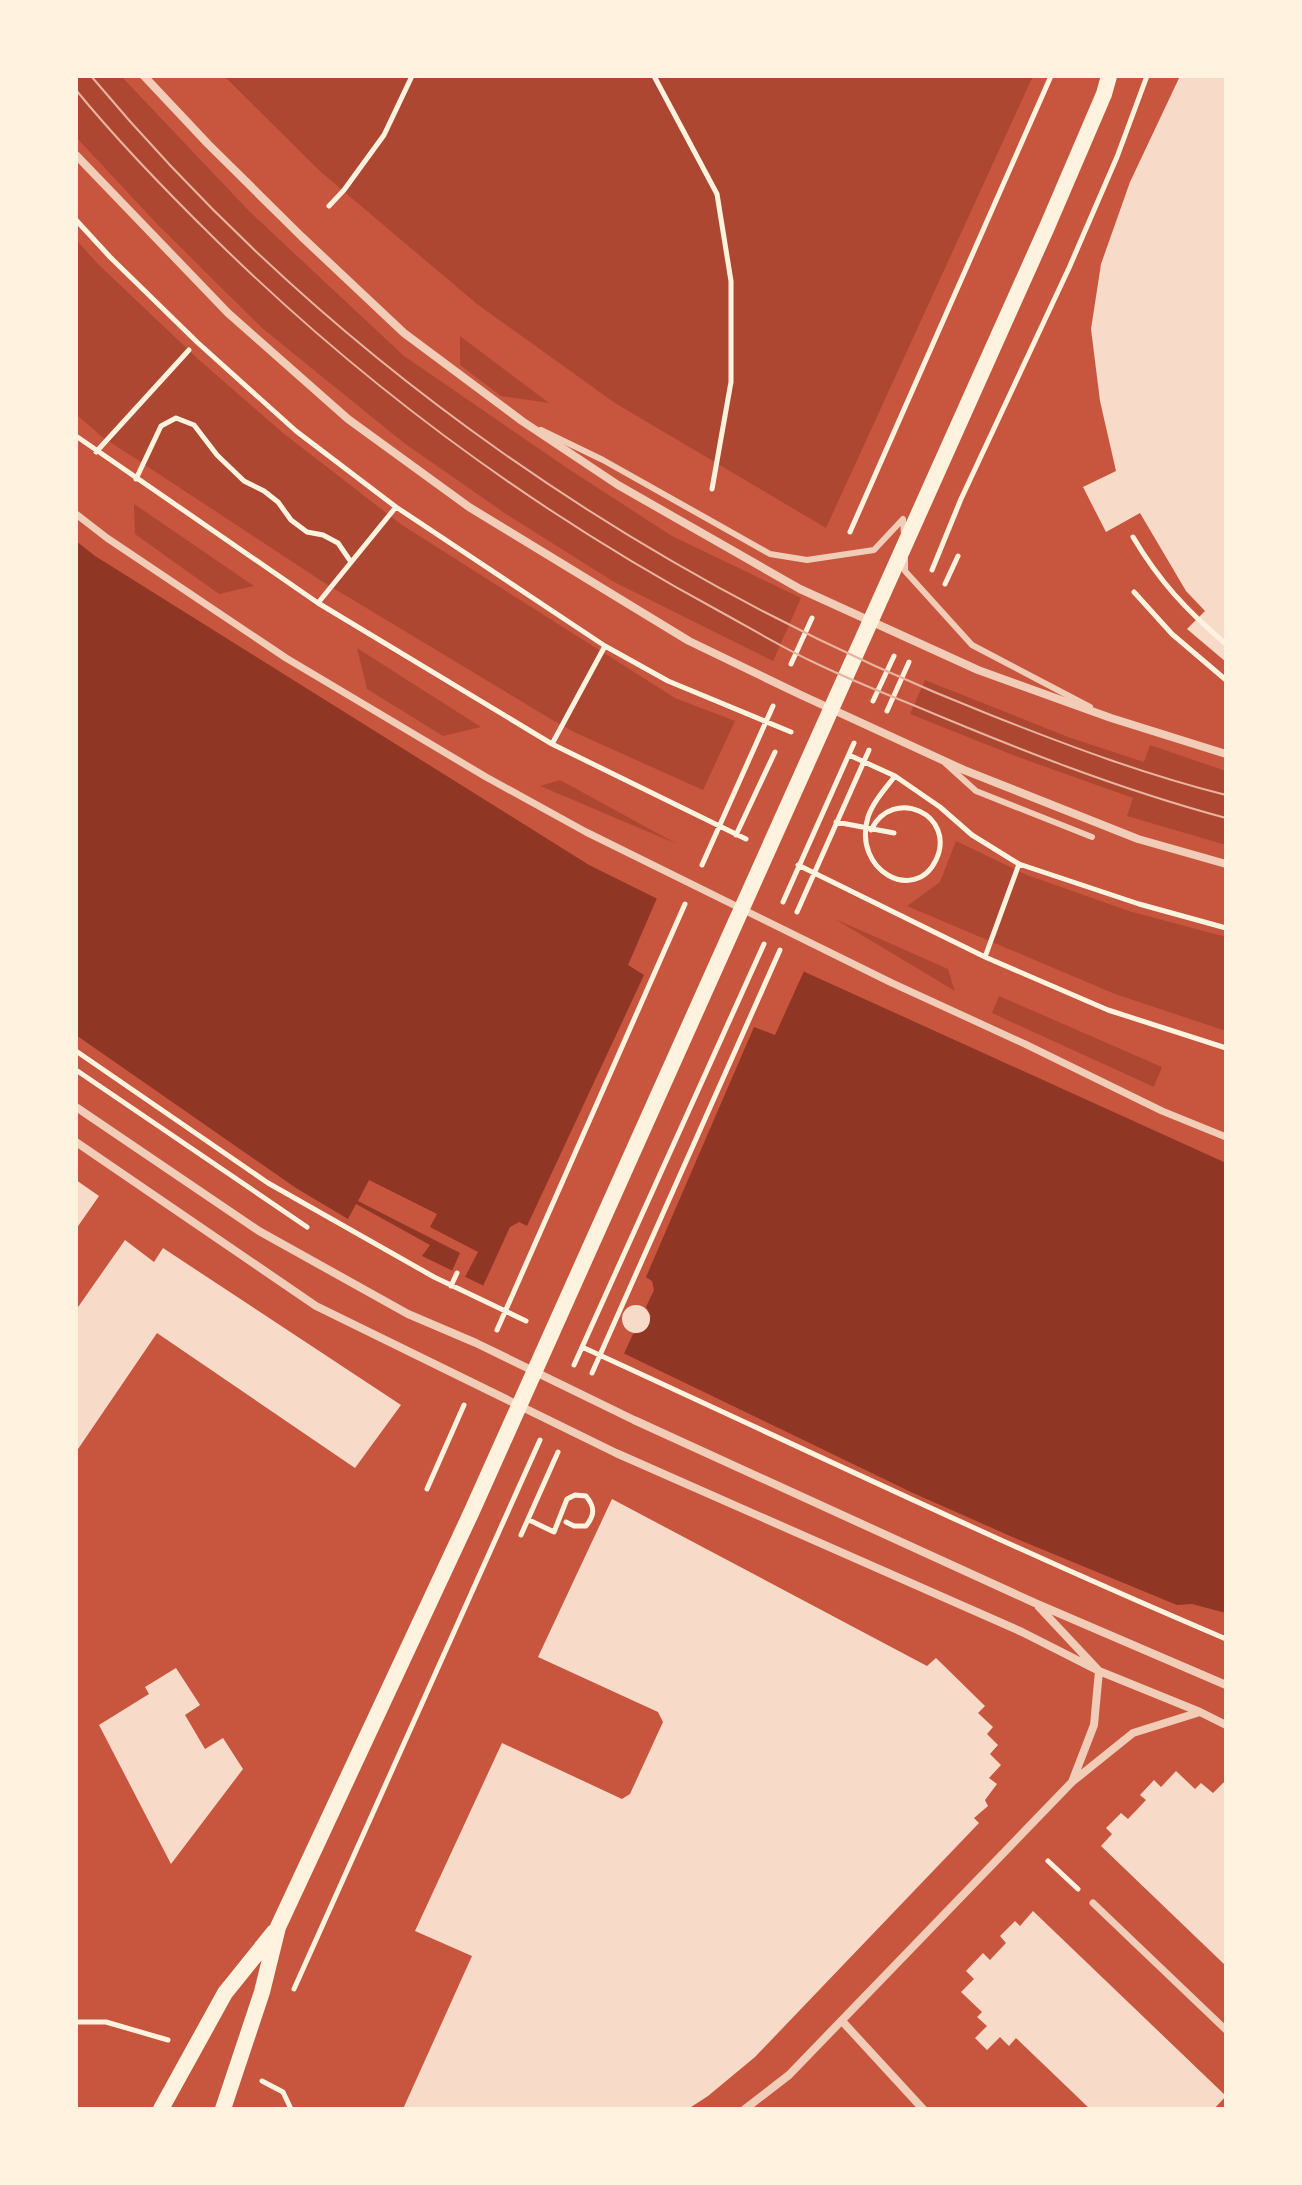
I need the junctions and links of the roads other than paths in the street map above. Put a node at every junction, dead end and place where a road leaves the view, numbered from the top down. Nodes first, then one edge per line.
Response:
1 (144, 76) edge
2 (1109, 76) edge
3 (76, 155) edge
4 (522, 421) junction
5 (76, 514) edge
6 (1111, 718) junction
7 (1226, 754) edge
8 (939, 758) junction
9 (1092, 837) dead end
10 (1226, 864) edge
11 (76, 1107) edge
12 (1226, 1137) edge
13 (76, 1142) edge
14 (1035, 1603) junction
15 (1099, 1671) junction
16 (1226, 1685) edge
17 (1200, 1712) junction
18 (1226, 1725) edge
19 (1072, 1782) junction
20 (1093, 1903) road end
21 (278, 1927) junction
22 (842, 2021) junction
23 (1226, 2030) edge
24 (161, 2109) edge
25 (223, 2109) edge
26 (745, 2109) edge
27 (923, 2109) edge

1 - 4 street
2 - 21 main road
3 - 8 street
4 - 6 street
4 - 6 lane
5 - 12 street
6 - 7 street
8 - 9 lane
8 - 10 street
11 - 14 street
13 - 15 street
14 - 15 street
14 - 16 street
15 - 17 street
15 - 19 street
17 - 18 street
17 - 19 street
19 - 22 street
20 - 23 street
21 - 24 main road
21 - 25 main road
22 - 26 street
22 - 27 street

